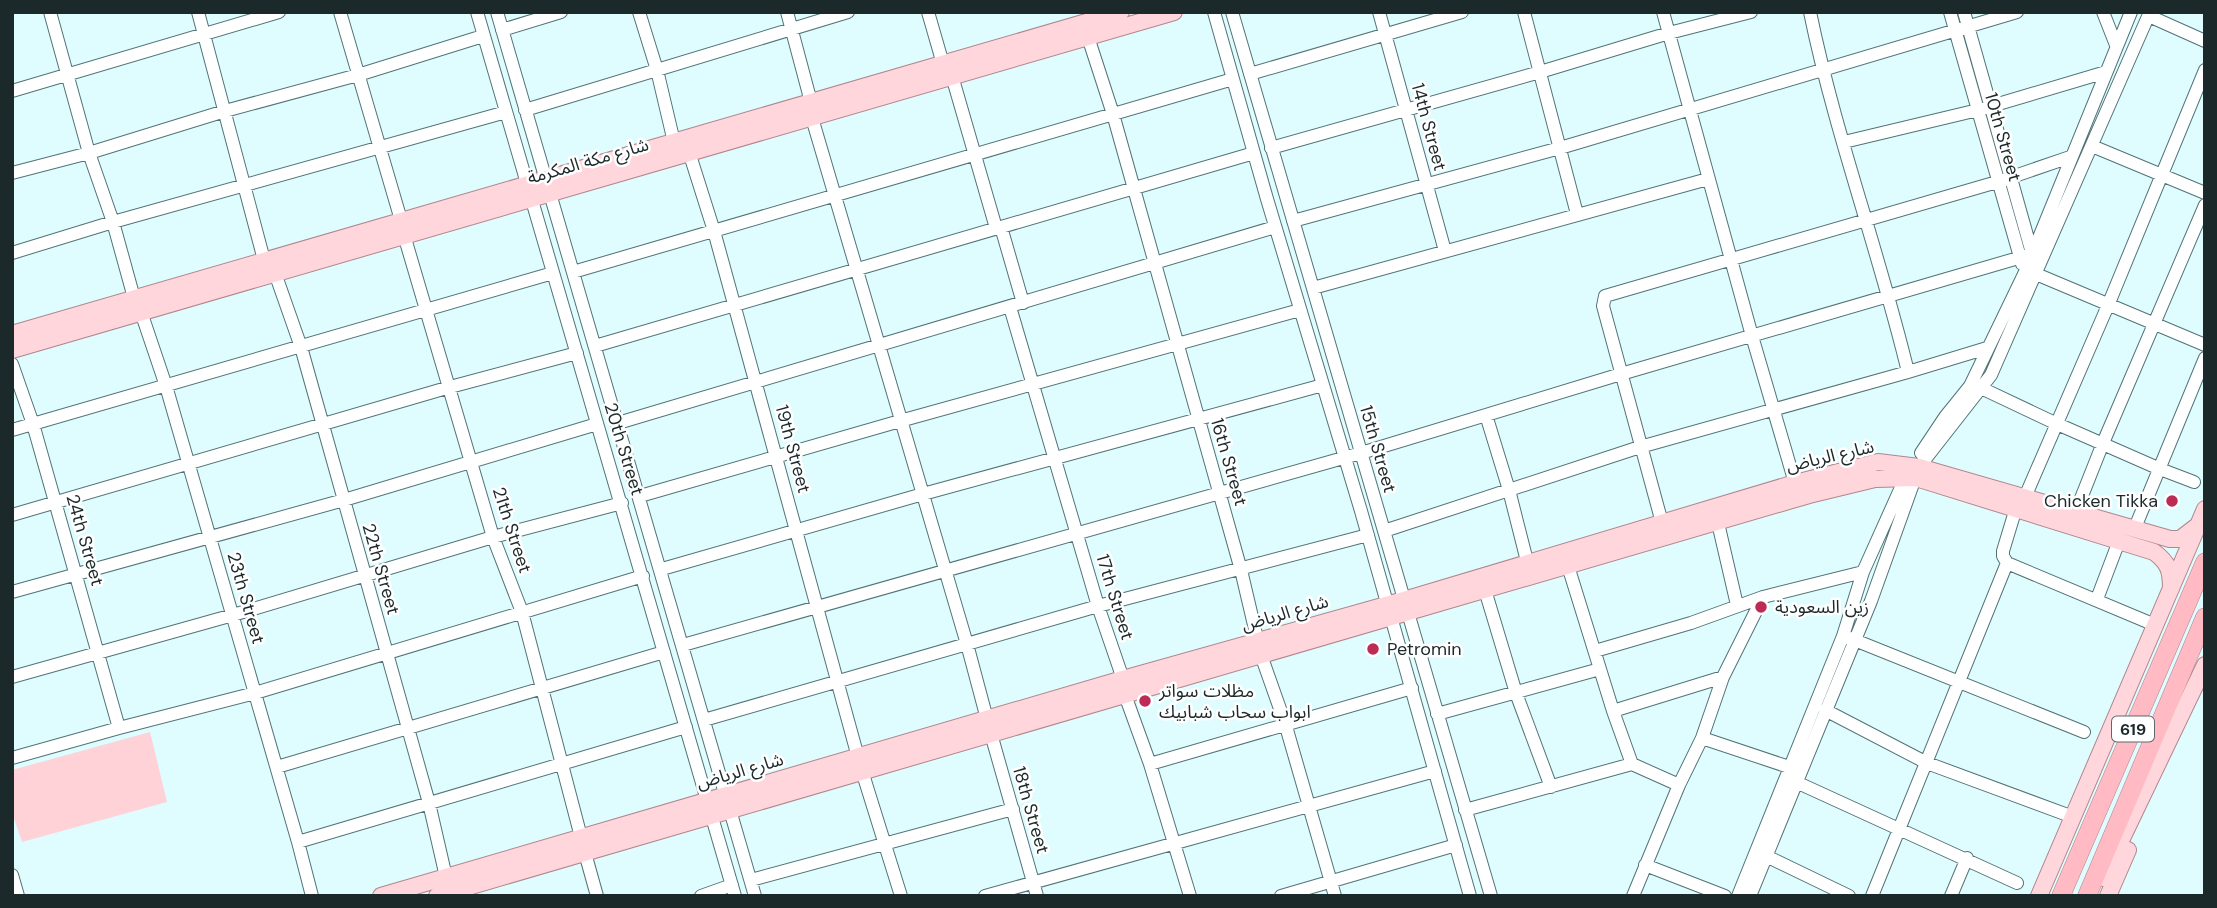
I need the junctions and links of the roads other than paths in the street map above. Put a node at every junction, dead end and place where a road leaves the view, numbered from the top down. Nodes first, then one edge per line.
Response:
1 (50, 12) edge
2 (198, 12) edge
3 (279, 12) edge
4 (340, 12) edge
5 (477, 12) edge
6 (497, 12) edge
7 (561, 12) edge
8 (639, 12) edge
9 (787, 12) edge
10 (848, 12) edge
11 (928, 12) edge
12 (1121, 12) edge
13 (1174, 12) edge
14 (1214, 12) edge
15 (1232, 12) edge
16 (1379, 12) edge
17 (1462, 12) edge
18 (1524, 12) edge
19 (1663, 12) edge
20 (1751, 12) edge
21 (1810, 12) edge
22 (1950, 12) edge
23 (1964, 12) edge
24 (2017, 12) edge
25 (2103, 12) edge
26 (2130, 12) edge
27 (2149, 14) edge
28 (1075, 19) edge
29 (793, 29) junction
30 (1961, 29) junction
31 (502, 30) junction
32 (1668, 33) junction
33 (204, 34) junction
34 (1386, 34) junction
35 (483, 36) junction
36 (1088, 37) junction
37 (2205, 41) edge
38 (2116, 45) junction
39 (657, 70) junction
40 (948, 70) junction
41 (1822, 70) junction
42 (2205, 70) edge
43 (1540, 72) junction
44 (2106, 72) junction
45 (67, 74) junction
46 (1250, 74) junction
47 (358, 75) junction
48 (1233, 79) junction
49 (12, 91) edge
50 (1984, 108) junction
51 (1689, 109) junction
52 (525, 110) junction
53 (811, 110) junction
54 (1406, 110) junction
55 (225, 111) junction
56 (506, 111) junction
57 (1113, 114) junction
58 (674, 142) junction
59 (1844, 142) junction
60 (2092, 146) junction
61 (379, 148) junction
62 (1272, 148) junction
63 (1560, 148) junction
64 (689, 152) junction
65 (89, 153) junction
66 (1254, 153) junction
67 (976, 154) junction
68 (2070, 157) junction
69 (12, 173) edge
70 (2162, 173) junction
71 (2011, 177) junction
72 (1708, 179) junction
73 (1997, 182) junction
74 (244, 185) junction
75 (1427, 185) junction
76 (547, 186) junction
77 (1134, 188) junction
78 (528, 192) junction
79 (2205, 192) edge
80 (835, 194) junction
81 (2205, 205) edge
82 (1577, 214) junction
83 (1865, 220) junction
84 (1293, 221) junction
85 (113, 222) junction
86 (1275, 227) junction
87 (403, 228) junction
88 (999, 228) junction
89 (714, 231) junction
90 (1445, 251) junction
91 (12, 253) edge
92 (2026, 256) junction
93 (1730, 258) junction
94 (1155, 262) junction
95 (270, 267) junction
96 (855, 269) junction
97 (573, 272) junction
98 (553, 273) junction
99 (2030, 273) junction
100 (1313, 288) junction
101 (1890, 296) junction
102 (2109, 303) junction
103 (137, 305) junction
104 (735, 305) junction
105 (1016, 305) junction
106 (427, 310) junction
107 (1300, 310) junction
108 (2154, 324) junction
109 (12, 334) edge
110 (1752, 336) junction
111 (1178, 344) junction
112 (878, 345) junction
113 (2205, 345) edge
114 (595, 346) junction
115 (301, 347) junction
116 (1987, 348) junction
117 (12, 350) edge
118 (577, 353) junction
119 (2205, 358) edge
120 (12, 364) edge
121 (1908, 372) junction
122 (1621, 374) junction
123 (756, 382) junction
124 (1034, 383) junction
125 (1323, 385) junction
126 (166, 386) junction
127 (450, 387) junction
128 (1981, 388) junction
129 (1775, 410) junction
130 (1486, 415) junction
131 (1199, 420) junction
132 (900, 421) junction
133 (618, 423) junction
134 (2055, 423) junction
135 (33, 424) junction
136 (323, 424) junction
137 (597, 424) junction
138 (12, 430) edge
139 (2103, 443) junction
140 (1640, 447) junction
141 (1361, 453) junction
142 (777, 457) junction
143 (1345, 457) junction
144 (1056, 458) junction
145 (472, 462) junction
146 (189, 463) junction
147 (2160, 469) junction
148 (1913, 473) junction
149 (2194, 482) dead end
150 (1795, 483) junction
151 (1509, 490) junction
152 (1219, 493) junction
153 (923, 494) junction
154 (640, 496) junction
155 (344, 500) junction
156 (55, 502) junction
157 (2021, 502) junction
158 (622, 503) junction
159 (2205, 509) edge
160 (2076, 511) junction
161 (12, 515) edge
162 (1718, 523) junction
163 (2197, 526) junction
164 (2134, 530) junction
165 (797, 531) junction
166 (1077, 531) junction
167 (1384, 531) junction
168 (1664, 531) junction
169 (1368, 535) junction
170 (210, 537) junction
171 (493, 537) junction
172 (2119, 541) junction
173 (2205, 562) edge
174 (2007, 563) junction
175 (1568, 566) junction
176 (662, 569) junction
177 (1529, 569) junction
178 (945, 570) junction
179 (1241, 570) junction
180 (1863, 572) junction
181 (77, 574) junction
182 (643, 576) junction
183 (365, 577) junction
184 (1492, 577) junction
185 (2171, 589) junction
186 (12, 592) edge
187 (1763, 597) junction
188 (2097, 600) junction
189 (1737, 605) junction
190 (1098, 606) junction
191 (818, 607) junction
192 (1406, 607) junction
193 (522, 612) junction
194 (1389, 612) junction
195 (233, 615) junction
196 (2205, 617) edge
197 (2155, 625) junction
198 (1849, 638) junction
199 (967, 644) junction
200 (683, 645) junction
201 (1259, 648) junction
202 (1595, 651) junction
203 (664, 652) junction
204 (100, 653) junction
205 (387, 653) junction
206 (2205, 666) edge
207 (1600, 669) junction
208 (12, 677) edge
209 (1723, 677) junction
210 (839, 682) junction
211 (1959, 684) junction
212 (542, 687) junction
213 (1124, 687) junction
214 (1412, 688) junction
215 (256, 693) junction
216 (1516, 693) junction
217 (1825, 710) junction
218 (1613, 711) junction
219 (1437, 714) junction
220 (704, 720) junction
221 (1285, 723) junction
222 (408, 727) junction
223 (686, 727) junction
224 (989, 727) junction
225 (120, 728) junction
226 (2084, 732) dead end
227 (1702, 738) junction
228 (12, 758) edge
229 (561, 763) junction
230 (1927, 763) junction
231 (860, 764) junction
232 (1150, 764) junction
233 (1632, 764) junction
234 (277, 767) junction
235 (1789, 767) junction
236 (1435, 771) junction
237 (1796, 782) junction
238 (1679, 785) junction
239 (1551, 786) junction
240 (728, 802) junction
241 (429, 803) junction
242 (1309, 807) junction
243 (710, 808) junction
244 (1013, 809) junction
245 (1465, 810) junction
246 (2073, 817) junction
247 (1900, 829) junction
248 (298, 842) junction
249 (885, 843) junction
250 (1174, 844) junction
251 (583, 845) junction
252 (1456, 845) junction
253 (1766, 856) junction
254 (1967, 858) junction
255 (1645, 864) junction
256 (12, 875) edge
257 (751, 880) junction
258 (1033, 881) junction
259 (1331, 881) junction
260 (2017, 883) dead end
261 (446, 890) edge
262 (734, 891) edge
263 (18, 896) edge
264 (312, 896) edge
265 (381, 896) edge
266 (597, 896) edge
267 (701, 896) edge
268 (755, 896) edge
269 (901, 896) edge
270 (985, 896) edge
271 (1037, 896) edge
272 (1190, 896) edge
273 (1281, 896) edge
274 (1335, 896) edge
275 (1470, 896) edge
276 (1491, 896) edge
277 (1633, 896) edge
278 (1725, 896) edge
279 (1738, 896) edge
280 (1750, 896) edge
281 (1849, 896) edge
282 (1872, 896) edge
283 (1951, 896) edge
284 (2041, 896) edge
285 (2061, 896) edge
286 (2087, 896) edge
287 (2095, 896) edge
288 (2108, 896) edge

1 - 45 street, 23th Street
2 - 33 street, 22th Street
3 - 33 street
4 - 47 street, 21th Street
5 - 35 street, 20th Street
6 - 31 street, 20th Street
7 - 31 street
8 - 39 street
9 - 29 street
10 - 29 street
11 - 40 street, 17th Street
12 - 28 main road, شارع مكة المكرمة
13 - 36 main road, شارع مكة المكرمة
14 - 48 street, 15th Street
15 - 46 street, 15th Street
16 - 34 street, 14th Street
17 - 34 street
18 - 43 street
19 - 32 street
20 - 32 street
21 - 41 street
22 - 30 street, 10th Street
23 - 30 street, 10th Street
24 - 30 street
25 - 38 street
26 - 38 street
27 - 37 street
27 - 60 street
28 - 40 main road, شارع مكة المكرمة
29 - 39 street
29 - 53 street
30 - 41 street
30 - 50 street, 10th Street
31 - 52 street, 20th Street
32 - 43 street
32 - 51 street
33 - 45 street
33 - 55 street, 22th Street
34 - 46 street
34 - 54 street, 14th Street
35 - 47 street
35 - 56 street, 20th Street
36 - 40 main road, شارع مكة المكرمة
36 - 57 street, 16th Street
38 - 44 street
39 - 52 street
39 - 58 street
40 - 53 main road, شارع مكة المكرمة
40 - 67 street, 17th Street
41 - 51 street
41 - 59 street
42 - 70 street
43 - 54 street
43 - 63 street
44 - 50 street
44 - 68 street
45 - 49 street
45 - 65 street, 23th Street
46 - 62 street, 15th Street
47 - 55 street
47 - 61 street, 21th Street
48 - 57 street
48 - 66 street, 15th Street
50 - 59 street
50 - 71 street, 10th Street
50 - 73 street, 10th Street
51 - 63 street
51 - 72 street
52 - 76 street, 20th Street
53 - 58 main road, شارع مكة المكرمة
53 - 64 main road, شارع مكة المكرمة
53 - 80 street, 18th Street
54 - 62 street
54 - 75 street, 14th Street
55 - 65 street
55 - 74 street, 22th Street
56 - 61 street
56 - 78 street, 20th Street
57 - 67 street
57 - 77 street, 16th Street
58 - 76 main road, شارع مكة المكرمة
59 - 83 street
60 - 70 street
60 - 99 street
61 - 74 street
61 - 87 street, 21th Street
62 - 84 street, 15th Street
63 - 75 street
63 - 82 street
64 - 76 main road, شارع مكة المكرمة
64 - 89 street, 19th Street
65 - 69 street
65 - 85 street, 23th Street
66 - 77 street
66 - 86 street, 15th Street
67 - 80 street
67 - 88 street, 17th Street
68 - 71 street
68 - 92 street
70 - 79 street
70 - 102 street
71 - 73 street
71 - 92 street, 10th Street
72 - 82 street
72 - 93 street
73 - 83 street
73 - 92 street, 10th Street
74 - 85 street
74 - 95 street, 22th Street
75 - 84 street
75 - 90 street, 14th Street
76 - 78 main road, شارع مكة المكرمة
76 - 97 street, 20th Street
77 - 88 street
77 - 94 street, 16th Street
78 - 87 main road, شارع مكة المكرمة
78 - 98 street, 20th Street
80 - 89 street
80 - 96 street, 18th Street
81 - 108 street
82 - 90 street
83 - 93 street
83 - 101 street
84 - 100 street, 15th Street
85 - 91 street
85 - 103 street, 23th Street
86 - 94 street
86 - 107 street, 15th Street
87 - 95 main road, شارع مكة المكرمة
87 - 106 street, 21th Street
88 - 96 street
88 - 105 street, 17th Street
89 - 97 street
89 - 104 street, 19th Street
90 - 100 street
92 - 99 street
92 - 101 street
93 - 110 street
93 - 122 street
94 - 105 street
94 - 111 street, 16th Street
95 - 103 main road, شارع مكة المكرمة
95 - 115 street, 22th Street
96 - 104 street
96 - 112 street, 18th Street
97 - 114 street, 20th Street
98 - 106 street
98 - 118 street, 20th Street
99 - 102 street
99 - 116 street
99 - 128 street
100 - 141 street, 15th Street
101 - 110 street
101 - 121 street
102 - 108 street
102 - 134 street
103 - 109 main road, شارع مكة المكرمة
103 - 117 main road, شارع مكة المكرمة
103 - 126 street, 23th Street
104 - 114 street
104 - 123 street, 19th Street
105 - 112 street
105 - 124 street, 17th Street
106 - 115 street
106 - 127 street, 21th Street
107 - 111 street
107 - 125 street, 15th Street
108 - 113 street
108 - 139 street
110 - 122 street
110 - 129 street
111 - 124 street
111 - 131 street, 16th Street
112 - 123 street
112 - 132 street, 18th Street
114 - 133 street, 20th Street
115 - 126 street
115 - 136 street, 22th Street
116 - 121 street
116 - 148 street
118 - 127 street
118 - 137 street, 20th Street
119 - 147 street
120 - 135 street, 24th Street
121 - 129 street
122 - 130 street
122 - 140 street
123 - 133 street
123 - 142 street, 19th Street
124 - 132 street
124 - 144 street, 17th Street
125 - 131 street
125 - 143 street, 15th Street
126 - 135 street
126 - 146 street, 23th Street
127 - 136 street
127 - 145 street, 21th Street
128 - 134 street
128 - 148 street
129 - 140 street
129 - 150 street
130 - 141 street
130 - 151 street
131 - 144 street
131 - 152 street, 16th Street
132 - 142 street
132 - 153 street, 18th Street
133 - 154 street, 20th Street
134 - 139 street
134 - 157 street
135 - 138 street
135 - 156 street, 24th Street
136 - 146 street
136 - 155 street, 22th Street
137 - 145 street
137 - 158 street, 20th Street
139 - 147 street
139 - 160 street
140 - 151 street
140 - 168 street
141 - 143 street
141 - 167 street, 15th Street
142 - 154 street
142 - 165 street, 19th Street
143 - 152 street
143 - 169 street, 15th Street
144 - 153 street
144 - 166 street, 17th Street
145 - 155 street
145 - 171 street, 21th Street
146 - 156 street
146 - 170 street, 23th Street
147 - 149 street
147 - 164 street
148 - 150 main road, شارع الرياض
148 - 157 main road, شارع الرياض
148 - 162 main road, شارع الرياض
148 - 180 street
148 - 198 street
150 - 168 main road, شارع الرياض
151 - 167 street
151 - 177 street
152 - 166 street
152 - 179 street, 16th Street
153 - 165 street
153 - 178 street, 18th Street
154 - 176 street, 20th Street
155 - 170 street
155 - 183 street, 22th Street
156 - 161 street
156 - 181 street, 24th Street
157 - 160 main road, شارع الرياض
157 - 172 main road, شارع الرياض
157 - 174 street
158 - 171 street
158 - 182 street, 20th Street
159 - 163 main road
160 - 164 main road, شارع الرياض
162 - 168 main road, شارع الرياض
162 - 189 street
163 - 164 main road, شارع الرياض
163 - 185 main road
165 - 176 street
165 - 191 street, 19th Street
166 - 178 street
166 - 190 street, 17th Street
167 - 192 street, 15th Street
168 - 175 main road, شارع الرياض
168 - 177 main road, شارع الرياض
169 - 179 street
169 - 194 street, 15th Street
170 - 181 street
170 - 195 street, 23th Street
171 - 183 street
171 - 193 street, 21th Street
172 - 185 main road, شارع الرياض
172 - 188 street
173 - 285 highway, 619
174 - 188 street
174 - 211 street
175 - 177 main road, شارع الرياض
175 - 202 street
176 - 200 street, 20th Street
177 - 184 main road, شارع الرياض
177 - 184 main road, شارع الرياض
178 - 191 street
178 - 199 street, 18th Street
179 - 190 street
179 - 201 street, 16th Street
180 - 187 street
180 - 198 street
181 - 186 street
181 - 204 street, 24th Street
182 - 193 street
182 - 203 street, 20th Street
183 - 195 street
183 - 205 street, 22th Street
184 - 192 main road, شارع الرياض
184 - 216 street
185 - 197 main road
187 - 189 street
187 - 209 street
188 - 197 street
189 - 202 street
190 - 199 street
190 - 213 street, 17th Street
191 - 200 street
191 - 210 street, 19th Street
192 - 194 main road, شارع الرياض
192 - 219 street, 15th Street
193 - 205 street
193 - 212 street, 21th Street
194 - 201 main road, شارع الرياض
194 - 214 street, 15th Street
195 - 204 street
195 - 215 street, 23th Street
196 - 286 highway, 619
197 - 246 main road
198 - 211 street
198 - 217 street
198 - 235 street
199 - 210 street
199 - 224 street, 18th Street
200 - 220 street, 20th Street
201 - 213 main road, شارع الرياض
201 - 221 street, 16th Street
202 - 207 street
203 - 212 street
203 - 223 street, 20th Street
204 - 208 street
204 - 225 street, 24th Street
205 - 215 street
205 - 222 street, 22th Street
206 - 287 main road
206 - 288 main road
207 - 216 street
207 - 218 street
209 - 218 street
209 - 227 street
210 - 220 street
210 - 231 street, 19th Street
211 - 226 street
211 - 230 street
212 - 222 street
212 - 229 street, 21th Street
213 - 224 main road, شارع الرياض
213 - 232 street, 17th Street
214 - 221 street
214 - 236 street, 15th Street
215 - 225 street
215 - 234 street, 23th Street
216 - 219 street
216 - 239 street
217 - 230 street
217 - 237 street
218 - 233 street
219 - 245 street, 15th Street
220 - 240 street, 20th Street
221 - 232 street
221 - 242 street, 16th Street
222 - 234 street
222 - 241 street, 22th Street
223 - 229 street
223 - 243 street, 20th Street
224 - 231 main road, شارع الرياض
224 - 244 street, 18th Street
225 - 228 street
227 - 235 street
227 - 238 street
229 - 241 street
229 - 251 street, 21th Street
230 - 246 street
230 - 247 street
231 - 240 main road, شارع الرياض
231 - 249 street, 19th Street
232 - 250 street, 17th Street
233 - 238 street
233 - 239 street
234 - 248 street, 23th Street
235 - 279 street
236 - 242 street
236 - 252 street, 15th Street
237 - 247 street
237 - 253 street
238 - 255 street
239 - 245 street
240 - 243 main road, شارع الرياض
240 - 257 street, 20th Street
241 - 248 street
241 - 261 street, 22th Street
242 - 250 street
242 - 259 street, 16th Street
243 - 251 main road, شارع الرياض
243 - 262 street, 20th Street
244 - 249 street
244 - 258 street, 18th Street
245 - 276 street, 15th Street
246 - 284 main road
247 - 254 street
247 - 282 street
248 - 264 street, 23th Street
249 - 257 street
249 - 269 street, 19th Street
250 - 258 street
250 - 272 street, 17th Street
251 - 261 main road, شارع الرياض
251 - 266 street, 21th Street
252 - 259 street
252 - 275 street, 15th Street
253 - 280 street
253 - 281 street
254 - 260 street
254 - 283 street
255 - 277 street
255 - 278 street
256 - 263 street
257 - 268 street, 20th Street
258 - 270 street
258 - 271 street, 18th Street
259 - 273 street
259 - 274 street, 16th Street
261 - 265 main road, شارع الرياض
262 - 267 street

